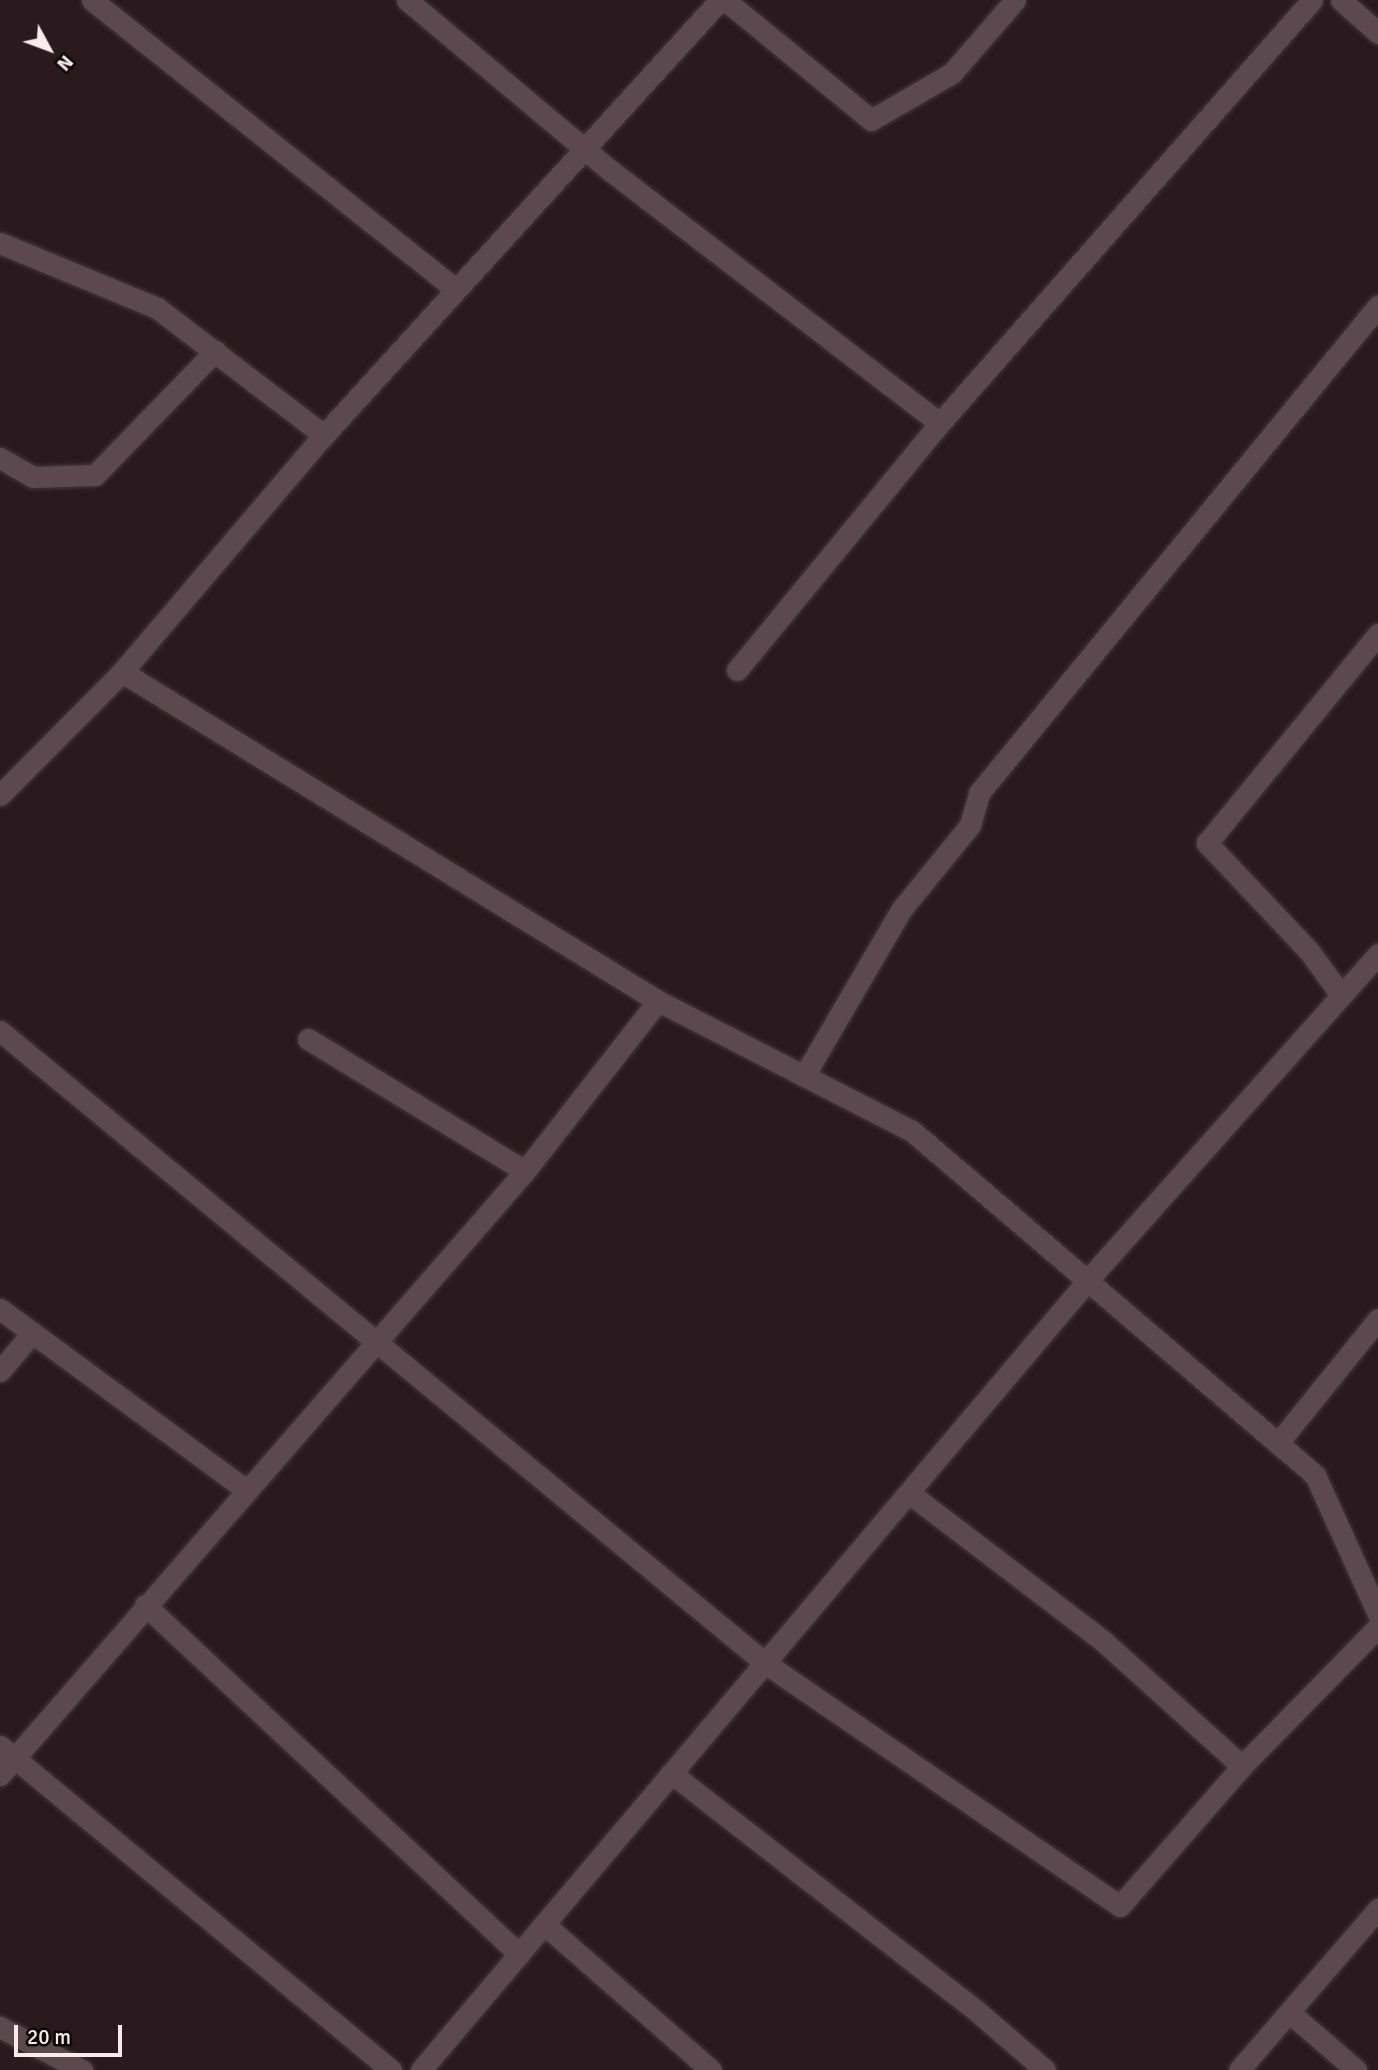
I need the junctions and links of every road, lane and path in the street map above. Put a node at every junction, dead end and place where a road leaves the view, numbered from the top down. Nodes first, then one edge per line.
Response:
1 (92, 0) edge
2 (407, 0) edge
3 (723, 0) edge
4 (1015, 0) edge
5 (1311, 0) edge
6 (1341, 0) edge
7 (1378, 33) edge
8 (585, 149) junction
9 (0, 243) edge
10 (456, 290) junction
11 (1378, 306) edge
12 (215, 351) junction
13 (940, 423) junction
14 (324, 435) junction
15 (0, 458) edge
16 (1378, 634) edge
17 (737, 670) dead end
18 (122, 672) junction
19 (0, 795) edge
20 (1378, 954) edge
21 (1341, 995) junction
22 (658, 1001) junction
23 (0, 1031) edge
24 (308, 1039) dead end
25 (804, 1076) junction
26 (525, 1171) junction
27 (1087, 1281) junction
28 (0, 1310) edge
29 (1378, 1319) edge
30 (33, 1333) junction
31 (377, 1340) junction
32 (0, 1371) edge
33 (1278, 1443) junction
34 (246, 1490) junction
35 (909, 1493) junction
36 (145, 1605) junction
37 (1378, 1614) edge
38 (1378, 1627) edge
39 (765, 1663) junction
40 (7, 1752) edge
41 (1242, 1766) junction
42 (671, 1773) junction
43 (0, 1774) edge
44 (1378, 1909) edge
45 (544, 1924) junction
46 (519, 1954) junction
47 (1289, 2012) junction
48 (0, 2027) edge
49 (82, 2070) edge
50 (391, 2070) edge
51 (421, 2070) edge
52 (711, 2070) edge
53 (1045, 2070) edge
54 (1239, 2070) edge
55 (1356, 2070) edge

1 - 10 street
2 - 8 street
3 - 4 street
3 - 8 street
5 - 13 street
6 - 7 street
8 - 10 street
8 - 13 street
9 - 12 street
10 - 14 street
11 - 25 street
12 - 14 street
12 - 15 street
13 - 17 street
14 - 18 street
16 - 21 street
18 - 19 street
18 - 22 street
20 - 21 street
21 - 27 street
22 - 25 street
22 - 26 street
23 - 31 street
24 - 26 street
25 - 27 street
26 - 31 street
27 - 33 street
27 - 35 street
28 - 30 street
29 - 33 street
30 - 32 street
30 - 34 street
31 - 34 street
31 - 39 street
33 - 37 street
34 - 36 street
35 - 39 street
35 - 41 street
36 - 40 street
36 - 46 street
38 - 41 street
39 - 41 street
39 - 42 street
40 - 43 street
40 - 50 street
42 - 45 street
42 - 53 street
44 - 47 street
45 - 46 street
45 - 52 street
46 - 51 street
47 - 54 street
47 - 55 street
48 - 49 street

